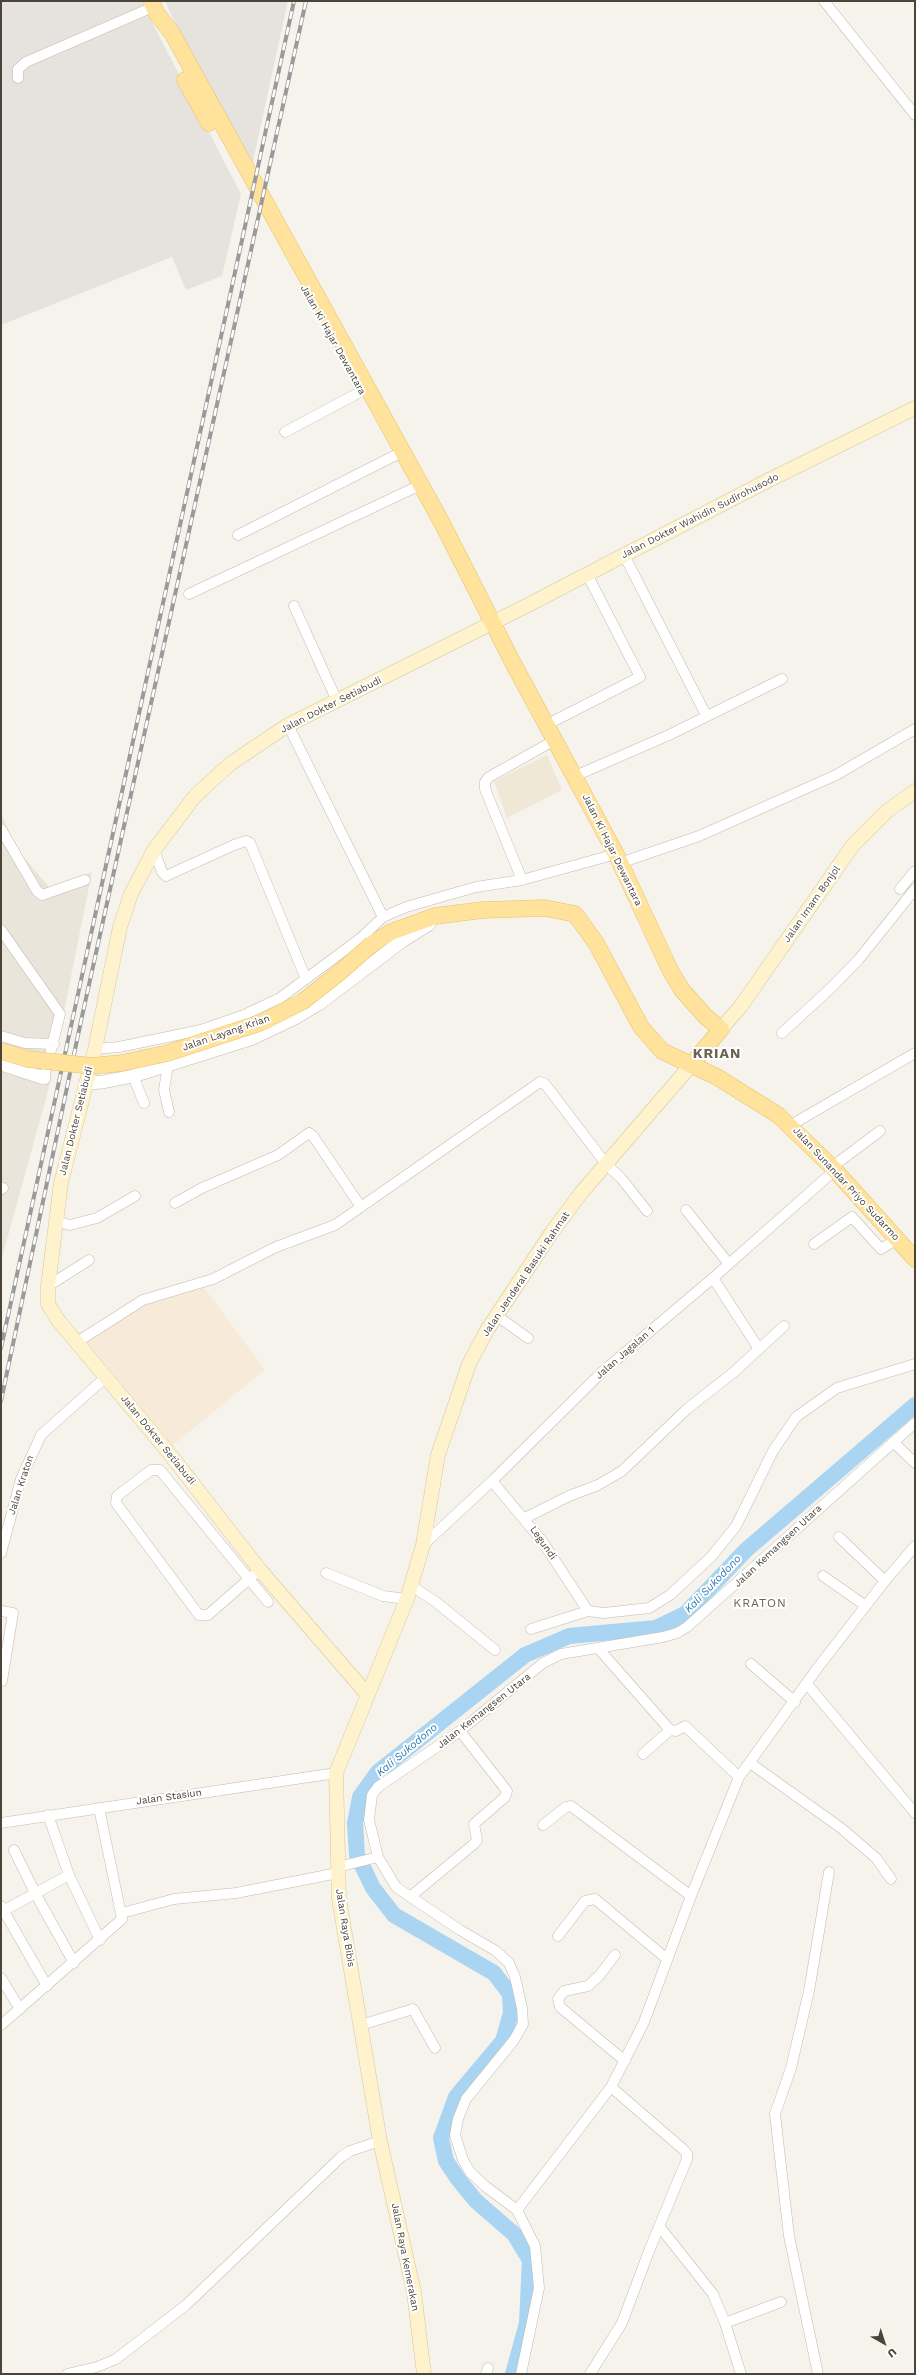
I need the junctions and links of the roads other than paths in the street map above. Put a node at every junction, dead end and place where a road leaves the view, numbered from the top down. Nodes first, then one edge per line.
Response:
1 (824, 1) edge
2 (154, 7) edge
3 (18, 78) dead end
4 (915, 115) edge
5 (362, 391) junction
6 (915, 408) edge
7 (285, 432) dead end
8 (396, 455) junction
9 (414, 488) junction
10 (238, 535) dead end
11 (624, 555) junction
12 (587, 574) junction
13 (189, 594) dead end
14 (294, 606) dead end
15 (489, 624) junction
16 (782, 679) dead end
17 (337, 701) junction
18 (706, 715) junction
19 (548, 724) junction
20 (288, 725) junction
21 (915, 729) edge
22 (555, 740) junction
23 (575, 776) junction
24 (915, 791) edge
25 (1, 829) edge
26 (154, 850) junction
27 (618, 858) junction
28 (915, 871) edge
29 (85, 880) dead end
30 (522, 880) junction
31 (900, 889) dead end
32 (915, 889) edge
33 (471, 912) junction
34 (383, 916) junction
35 (1, 930) edge
36 (306, 979) junction
37 (247, 1025) junction
38 (721, 1029) junction
39 (782, 1033) dead end
40 (1, 1036) edge
41 (53, 1046) junction
42 (94, 1050) junction
43 (1, 1051) edge
44 (915, 1053) edge
45 (1, 1064) edge
46 (168, 1065) junction
47 (691, 1065) junction
48 (132, 1076) junction
49 (44, 1078) joint
50 (87, 1078) junction
51 (144, 1103) dead end
52 (169, 1112) dead end
53 (791, 1125) junction
54 (880, 1132) dead end
55 (606, 1164) junction
56 (834, 1169) junction
57 (135, 1196) dead end
58 (175, 1203) dead end
59 (361, 1207) junction
60 (686, 1210) dead end
61 (647, 1211) dead end
62 (56, 1221) junction
63 (897, 1239) junction
64 (814, 1244) dead end
65 (915, 1259) edge
66 (89, 1260) dead end
67 (729, 1264) junction
68 (713, 1278) junction
69 (48, 1286) junction
70 (497, 1316) junction
71 (784, 1326) dead end
72 (528, 1338) dead end
73 (77, 1342) junction
74 (759, 1349) junction
75 (915, 1364) edge
76 (107, 1376) junction
77 (915, 1423) edge
78 (893, 1442) junction
79 (915, 1463) edge
80 (492, 1481) junction
81 (525, 1518) junction
82 (839, 1537) dead end
83 (423, 1546) junction
84 (915, 1546) edge
85 (1, 1553) edge
86 (326, 1573) dead end
87 (254, 1575) junction
88 (823, 1576) dead end
89 (884, 1582) junction
90 (409, 1592) junction
91 (268, 1602) dead end
92 (866, 1606) junction
93 (588, 1610) junction
94 (1, 1611) edge
95 (531, 1629) dead end
96 (598, 1648) junction
97 (495, 1650) dead end
98 (751, 1664) dead end
99 (2, 1682) dead end
100 (807, 1684) junction
101 (367, 1694) junction
102 (794, 1702) junction
103 (670, 1730) junction
104 (460, 1731) junction
105 (642, 1754) dead end
106 (750, 1763) junction
107 (336, 1773) junction
108 (739, 1777) junction
109 (99, 1808) junction
110 (915, 1814) edge
111 (48, 1815) junction
112 (1, 1823) edge
113 (543, 1825) dead end
114 (14, 1850) dead end
115 (375, 1857) junction
116 (338, 1870) junction
117 (829, 1872) dead end
118 (69, 1875) junction
119 (891, 1878) dead end
120 (35, 1893) junction
121 (691, 1896) junction
122 (410, 1897) junction
123 (2, 1910) edge
124 (122, 1913) junction
125 (558, 1936) dead end
126 (100, 1940) junction
127 (615, 1955) dead end
128 (668, 1958) junction
129 (74, 1963) junction
130 (1, 1978) edge
131 (47, 1986) junction
132 (20, 2009) junction
133 (1, 2025) edge
134 (361, 2025) junction
135 (435, 2048) dead end
136 (625, 2060) junction
137 (612, 2086) junction
138 (380, 2141) junction
139 (517, 2210) junction
140 (659, 2226) junction
141 (781, 2302) dead end
142 (725, 2323) junction
143 (67, 2374) edge
144 (424, 2374) edge
145 (521, 2374) edge
146 (590, 2374) edge
147 (740, 2374) edge
148 (818, 2374) edge

1 - 4 street
2 - 3 street
2 - 5 main road, Jalan Ki Hajar Dewantara
2 - 15 main road, Jalan Ki Hajar Dewantara
5 - 7 street
5 - 8 main road, Jalan Ki Hajar Dewantara
6 - 11 main road, Jalan Dokter Wahidin Sudirohusodo
8 - 9 main road, Jalan Ki Hajar Dewantara
8 - 10 street
9 - 13 street
9 - 15 main road, Jalan Ki Hajar Dewantara
11 - 12 main road, Jalan Dokter Wahidin Sudirohusodo
11 - 18 street
12 - 15 main road, Jalan Dokter Wahidin Sudirohusodo
12 - 19 street
14 - 17 street
15 - 17 main road, Jalan Dokter Setiabudi
15 - 19 main road, Jalan Ki Hajar Dewantara
16 - 18 street
17 - 20 main road, Jalan Dokter Setiabudi
18 - 23 street
19 - 22 main road, Jalan Ki Hajar Dewantara
20 - 26 main road, Jalan Dokter Setiabudi
20 - 34 street
21 - 27 street
22 - 23 main road, Jalan Ki Hajar Dewantara
22 - 30 street
23 - 27 main road, Jalan Ki Hajar Dewantara
24 - 38 main road, Jalan Imam Bonjol
25 - 29 street
26 - 36 street
26 - 42 main road, Jalan Dokter Setiabudi
27 - 30 street
27 - 38 main road, Jalan Ki Hajar Dewantara
28 - 31 street
30 - 34 street
32 - 39 street
33 - 37 street
33 - 43 main road, Jalan Layang Krian, bridge
33 - 47 main road, Jalan Sunandar Priyo Sudarmo
34 - 36 street
35 - 41 street
36 - 37 street
37 - 42 street
37 - 46 street
38 - 47 main road
40 - 41 street
41 - 49 street
42 - 50 main road, Jalan Dokter Setiabudi
44 - 53 street
45 - 49 street
46 - 48 street
46 - 52 street
47 - 53 main road, Jalan Sunandar Priyo Sudarmo
47 - 55 main road, Jalan Jenderal Basuki Rahmat
48 - 50 street
48 - 51 street
50 - 62 main road, Jalan Dokter Setiabudi
53 - 56 main road, Jalan Sunandar Priyo Sudarmo
54 - 56 street, Jalan Jagalan 1
55 - 59 street
55 - 61 street
55 - 70 main road, Jalan Jenderal Basuki Rahmat
56 - 63 main road, Jalan Sunandar Priyo Sudarmo
56 - 67 street, Jalan Jagalan 1
57 - 62 street
58 - 59 street
59 - 73 street
60 - 67 street
62 - 69 main road, Jalan Dokter Setiabudi
63 - 64 street
63 - 65 main road, Jalan Sunandar Priyo Sudarmo
66 - 69 street
67 - 68 street, Jalan Jagalan 1
68 - 74 street
68 - 80 street, Jalan Jagalan 1
69 - 73 main road, Jalan Dokter Setiabudi
70 - 72 street
70 - 83 main road, Jalan Jenderal Basuki Rahmat
71 - 74 street
73 - 76 main road, Jalan Dokter Setiabudi
74 - 81 street
75 - 93 street
76 - 85 street, Jalan Kraton
76 - 87 main road, Jalan Dokter Setiabudi
77 - 78 street, Jalan Kemangsen Utara
78 - 79 street
78 - 96 street, Jalan Kemangsen Utara
80 - 81 street, Legundi
80 - 83 street, Jalan Jagalan 1
81 - 93 street, Legundi
82 - 89 street
83 - 90 main road, Jalan Jenderal Basuki Rahmat
84 - 89 street
86 - 90 street
87 - 87 street
87 - 91 street
87 - 101 main road, Jalan Dokter Setiabudi
88 - 92 street
89 - 92 street
90 - 97 street
90 - 101 main road, Jalan Jenderal Basuki Rahmat
92 - 100 street
93 - 95 street
94 - 99 street
96 - 103 street
96 - 104 street, Jalan Kemangsen Utara
98 - 102 street
100 - 102 street
100 - 110 street
101 - 107 main road, Jalan Raya Bibis
102 - 106 street
103 - 105 street
103 - 108 street
104 - 115 street, Jalan Kemangsen Utara
104 - 122 street
106 - 108 street
106 - 119 street
107 - 109 street, Jalan Stasiun
107 - 116 main road, Jalan Raya Bibis
108 - 121 street
109 - 111 street, Jalan Stasiun
109 - 124 street
111 - 112 street, Jalan Stasiun
111 - 118 street
113 - 121 street
114 - 120 street
115 - 116 street
115 - 122 street, Jalan Kemangsen Utara
116 - 124 street
116 - 134 main road, Jalan Raya Bibis
117 - 148 street
118 - 120 street
118 - 126 street
120 - 123 street
120 - 129 street
121 - 128 street
122 - 139 street, Jalan Kemangsen Utara
123 - 131 street
124 - 126 street
125 - 128 street
126 - 129 street
127 - 136 street
128 - 136 street
129 - 131 street
130 - 132 street
131 - 132 street
132 - 133 street
134 - 135 street
134 - 138 main road, Jalan Raya Bibis
136 - 137 street
137 - 139 street
137 - 140 street
138 - 143 street
138 - 144 main road, Jalan Raya Kemerakan
139 - 145 street
140 - 142 street
140 - 146 street
141 - 142 street
142 - 147 street

